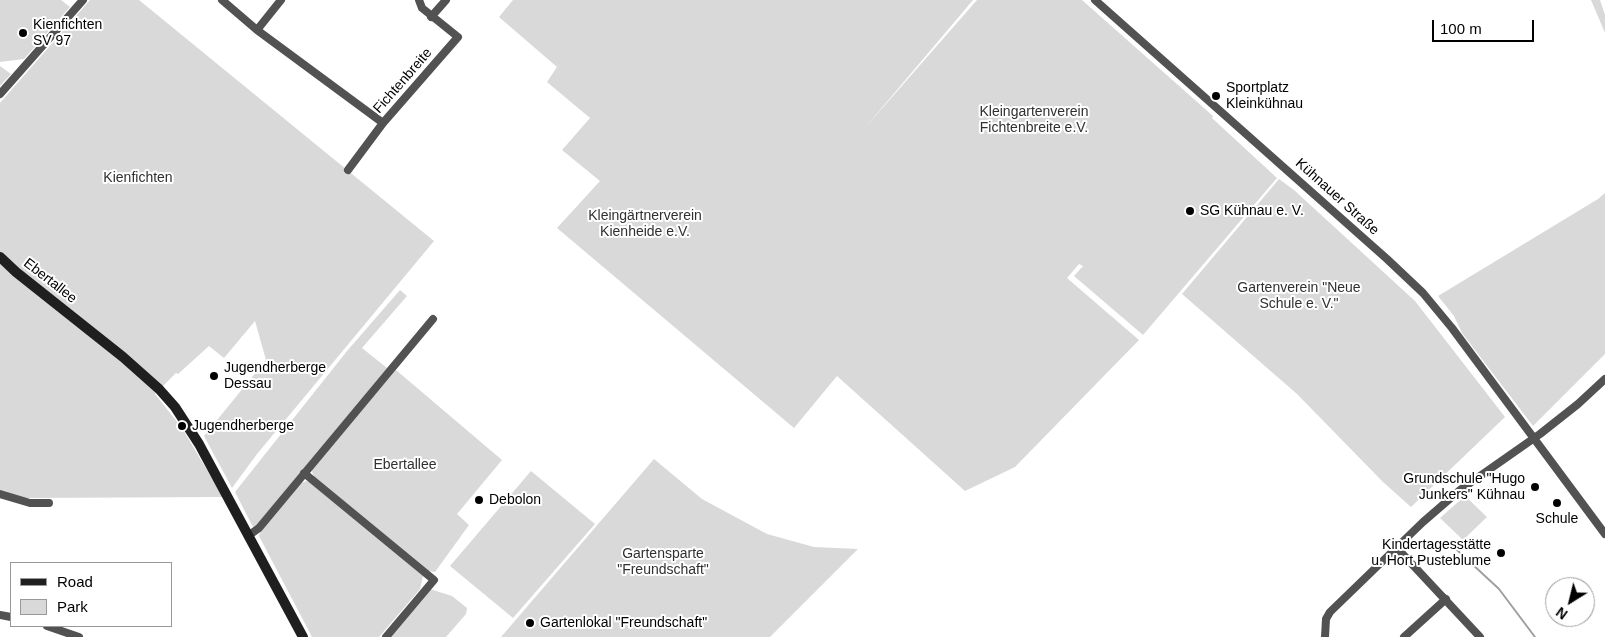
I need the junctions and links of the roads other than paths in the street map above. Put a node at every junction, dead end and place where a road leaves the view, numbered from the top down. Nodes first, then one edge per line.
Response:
1 (83, 0) edge
2 (222, 0) edge
3 (281, 0) edge
4 (429, 0) edge
5 (446, 0) edge
6 (1095, 0) edge
7 (420, 4) edge
8 (431, 16) junction
9 (257, 30) junction
10 (0, 94) edge
11 (383, 123) junction
12 (348, 170) dead end
13 (0, 257) edge
14 (433, 319) dead end
15 (1604, 383) edge
16 (1534, 438) junction
17 (304, 473) junction
18 (0, 494) edge
19 (49, 503) dead end
20 (1602, 524) edge
21 (1605, 534) edge
22 (248, 536) junction
23 (1396, 547) junction
24 (1446, 599) junction
25 (50, 627) edge
26 (79, 637) edge
27 (303, 637) edge
28 (386, 637) edge
29 (1325, 637) edge
30 (1404, 637) edge
31 (1480, 637) edge

1 - 10 street
2 - 9 street
3 - 9 street
4 - 7 street, Fichtenbreite
5 - 8 street
6 - 16 street, Kühnauer Straße
7 - 8 street, Fichtenbreite
8 - 11 street, Fichtenbreite
9 - 11 street
11 - 12 street, Fichtenbreite
13 - 22 street, Ebertallee
14 - 17 street
15 - 16 street
16 - 20 street, Kühnauer Straße
16 - 23 street
17 - 22 street
17 - 28 street
18 - 19 street
20 - 21 street, Kühnauer Straße
22 - 27 street, Ebertallee
23 - 24 street
23 - 29 street
24 - 30 street
24 - 31 street
25 - 26 street

